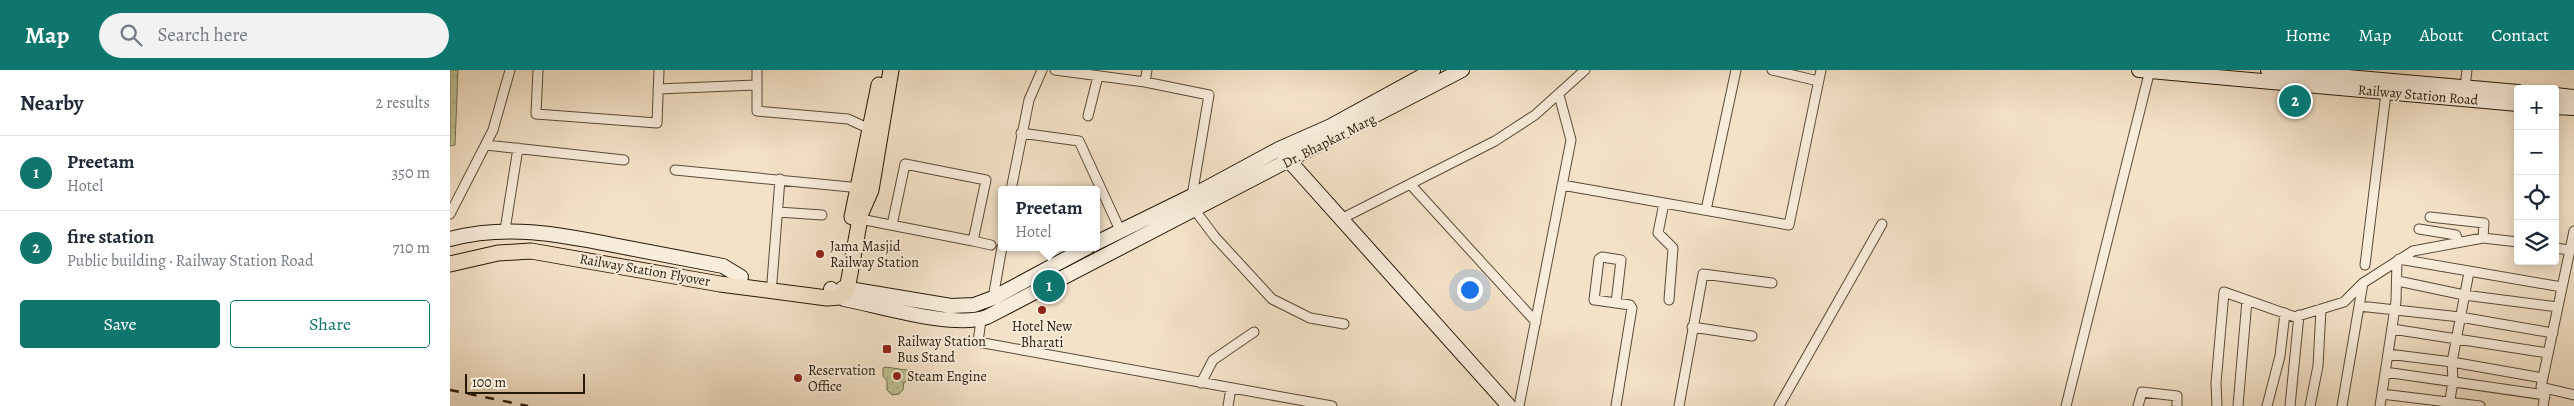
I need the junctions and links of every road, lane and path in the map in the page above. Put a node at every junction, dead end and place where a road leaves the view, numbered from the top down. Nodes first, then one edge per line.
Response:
1 (510, 70) edge
2 (538, 70) edge
3 (659, 70) edge
4 (756, 70) edge
5 (882, 70) edge
6 (891, 70) edge
7 (1042, 70) edge
8 (1055, 70) edge
9 (1146, 70) edge
10 (1434, 70) edge
11 (1462, 70) edge
12 (1585, 70) edge
13 (1736, 70) edge
14 (1772, 70) edge
15 (1820, 70) edge
16 (2268, 70) edge
17 (2467, 70) edge
18 (2146, 71) edge
19 (1088, 72) edge
20 (1098, 76) junction
21 (1818, 81) junction
22 (1145, 82) junction
23 (755, 85) junction
24 (2465, 87) junction
25 (658, 88) junction
26 (2514, 92) edge
27 (2386, 93) junction
28 (1559, 95) junction
29 (2559, 95) edge
30 (2574, 97) edge
31 (2514, 104) edge
32 (2559, 106) edge
33 (2574, 108) edge
34 (1088, 116) dead end
35 (875, 132) junction
36 (1021, 133) junction
37 (486, 145) junction
38 (518, 148) junction
39 (1278, 149) junction
40 (624, 160) dead end
41 (1289, 161) junction
42 (675, 170) dead end
43 (780, 179) junction
44 (1410, 184) junction
45 (1562, 185) junction
46 (1012, 186) edge
47 (1100, 186) edge
48 (1100, 187) edge
49 (865, 189) junction
50 (1193, 202) junction
51 (1664, 203) junction
52 (1706, 210) junction
53 (778, 212) junction
54 (450, 214) edge
55 (822, 215) dead end
56 (2430, 217) dead end
57 (860, 219) junction
58 (1341, 219) junction
59 (1882, 224) dead end
60 (892, 225) junction
61 (2419, 229) dead end
62 (505, 230) junction
63 (1120, 230) junction
64 (2574, 231) edge
65 (2483, 238) junction
66 (450, 239) edge
67 (973, 241) junction
68 (1100, 241) edge
69 (2458, 241) junction
70 (2514, 242) edge
71 (990, 245) dead end
72 (2559, 249) edge
73 (2570, 250) junction
74 (1001, 251) edge
75 (1081, 251) edge
76 (450, 256) edge
77 (2398, 260) junction
78 (450, 264) edge
79 (2365, 265) dead end
80 (2468, 272) junction
81 (741, 277) junction
82 (719, 278) junction
83 (772, 282) junction
84 (1772, 282) dead end
85 (2398, 282) junction
86 (2363, 284) junction
87 (2562, 287) junction
88 (839, 290) junction
89 (2464, 295) junction
90 (993, 298) junction
91 (1669, 300) dead end
92 (2247, 300) junction
93 (1616, 303) junction
94 (2359, 306) junction
95 (2558, 307) junction
96 (2394, 308) junction
97 (2321, 309) junction
98 (2284, 313) junction
99 (2299, 315) junction
100 (2460, 317) junction
101 (981, 320) junction
102 (1536, 322) junction
103 (1344, 324) dead end
104 (1692, 327) junction
105 (2392, 329) junction
106 (1254, 332) dead end
107 (2553, 333) junction
108 (1752, 336) dead end
109 (2456, 339) junction
110 (2388, 354) junction
111 (2548, 354) junction
112 (2452, 362) junction
113 (2385, 372) junction
114 (2453, 381) junction
115 (1201, 383) junction
116 (2543, 387) junction
117 (1231, 388) junction
118 (2382, 394) junction
119 (2574, 395) edge
120 (2450, 404) edge
121 (1228, 406) edge
122 (1332, 406) edge
123 (1509, 406) edge
124 (1519, 406) edge
125 (1616, 406) edge
126 (1680, 406) edge
127 (1779, 406) edge
128 (2066, 406) edge
129 (2138, 406) edge
130 (2177, 406) edge
131 (2217, 406) edge
132 (2238, 406) edge
133 (2267, 406) edge
134 (2290, 406) edge
135 (2310, 406) edge
136 (2342, 406) edge
137 (2380, 406) edge
138 (2480, 406) edge
139 (2543, 406) edge

1 - 37 street
2 - 25 street
3 - 25 street
4 - 23 street
5 - 35 main road
6 - 35 main road
7 - 36 street
8 - 19 street
9 - 22 street
10 - 39 main road, Dr. Bhapkar Marg
11 - 41 main road, Dr. Bhapkar Marg
12 - 28 street
13 - 52 street
14 - 21 street
15 - 21 street
16 - 24 main road, Railway Station Road
17 - 24 street
18 - 27 main road, Railway Station Road
18 - 128 street
19 - 20 street
20 - 22 street
20 - 34 street
21 - 52 street
22 - 50 street
23 - 25 street
23 - 35 street
24 - 26 main road, Railway Station Road
27 - 31 main road, Railway Station Road
27 - 79 street
28 - 44 street
28 - 45 street
29 - 30 main road
32 - 33 main road
35 - 49 main road
36 - 46 street
36 - 47 street
37 - 38 street
37 - 54 street
38 - 40 street
38 - 62 street
39 - 41 main road
39 - 50 main road, Dr. Bhapkar Marg
41 - 50 main road, Dr. Bhapkar Marg
41 - 58 main road
42 - 43 street
43 - 49 street
43 - 53 street
44 - 58 street
44 - 102 street
45 - 51 street
45 - 102 street
48 - 63 street
49 - 57 main road
49 - 88 main road
50 - 63 main road
50 - 101 main road
50 - 103 street
51 - 52 street
51 - 91 street
53 - 55 street
53 - 83 street
56 - 65 street
57 - 60 street
57 - 88 main road
58 - 123 main road
59 - 127 street
60 - 67 street
60 - 67 street
61 - 69 street
62 - 66 main road
62 - 81 main road
63 - 68 main road
64 - 73 street
65 - 69 street
65 - 70 street
67 - 71 street
69 - 77 street
72 - 73 street
73 - 87 street
74 - 90 street
75 - 90 main road
76 - 82 main road, Railway Station Flyover
77 - 80 street
77 - 85 street
77 - 86 street
78 - 82 main road, Railway Station Flyover
80 - 87 street
80 - 89 street
81 - 82 main road, Railway Station Flyover
81 - 83 main road, Railway Station Flyover
82 - 88 main road, Railway Station Flyover
83 - 88 main road, Railway Station Flyover
84 - 104 street
85 - 89 street
85 - 96 street
86 - 94 street
86 - 97 street
87 - 95 street
88 - 90 main road
88 - 101 main road
89 - 95 street
89 - 100 street
92 - 98 street
92 - 131 street
92 - 132 street
93 - 93 street
93 - 125 street
94 - 96 street
94 - 136 street
95 - 107 street
96 - 100 street
96 - 105 street
97 - 99 street
97 - 135 street
98 - 99 street
98 - 133 street
99 - 134 street
100 - 107 street
100 - 109 street
101 - 115 street
102 - 124 street
104 - 108 street
104 - 126 street
105 - 109 street
105 - 110 street
106 - 115 street
107 - 111 street
109 - 111 street
109 - 112 street
110 - 112 street
110 - 113 street
111 - 116 street
112 - 114 street
112 - 116 street
113 - 114 street
113 - 118 street
114 - 116 street
114 - 120 street
115 - 117 street
116 - 119 street
116 - 139 street
117 - 121 street
117 - 122 street
118 - 120 street
118 - 137 street
120 - 138 street
129 - 130 street

